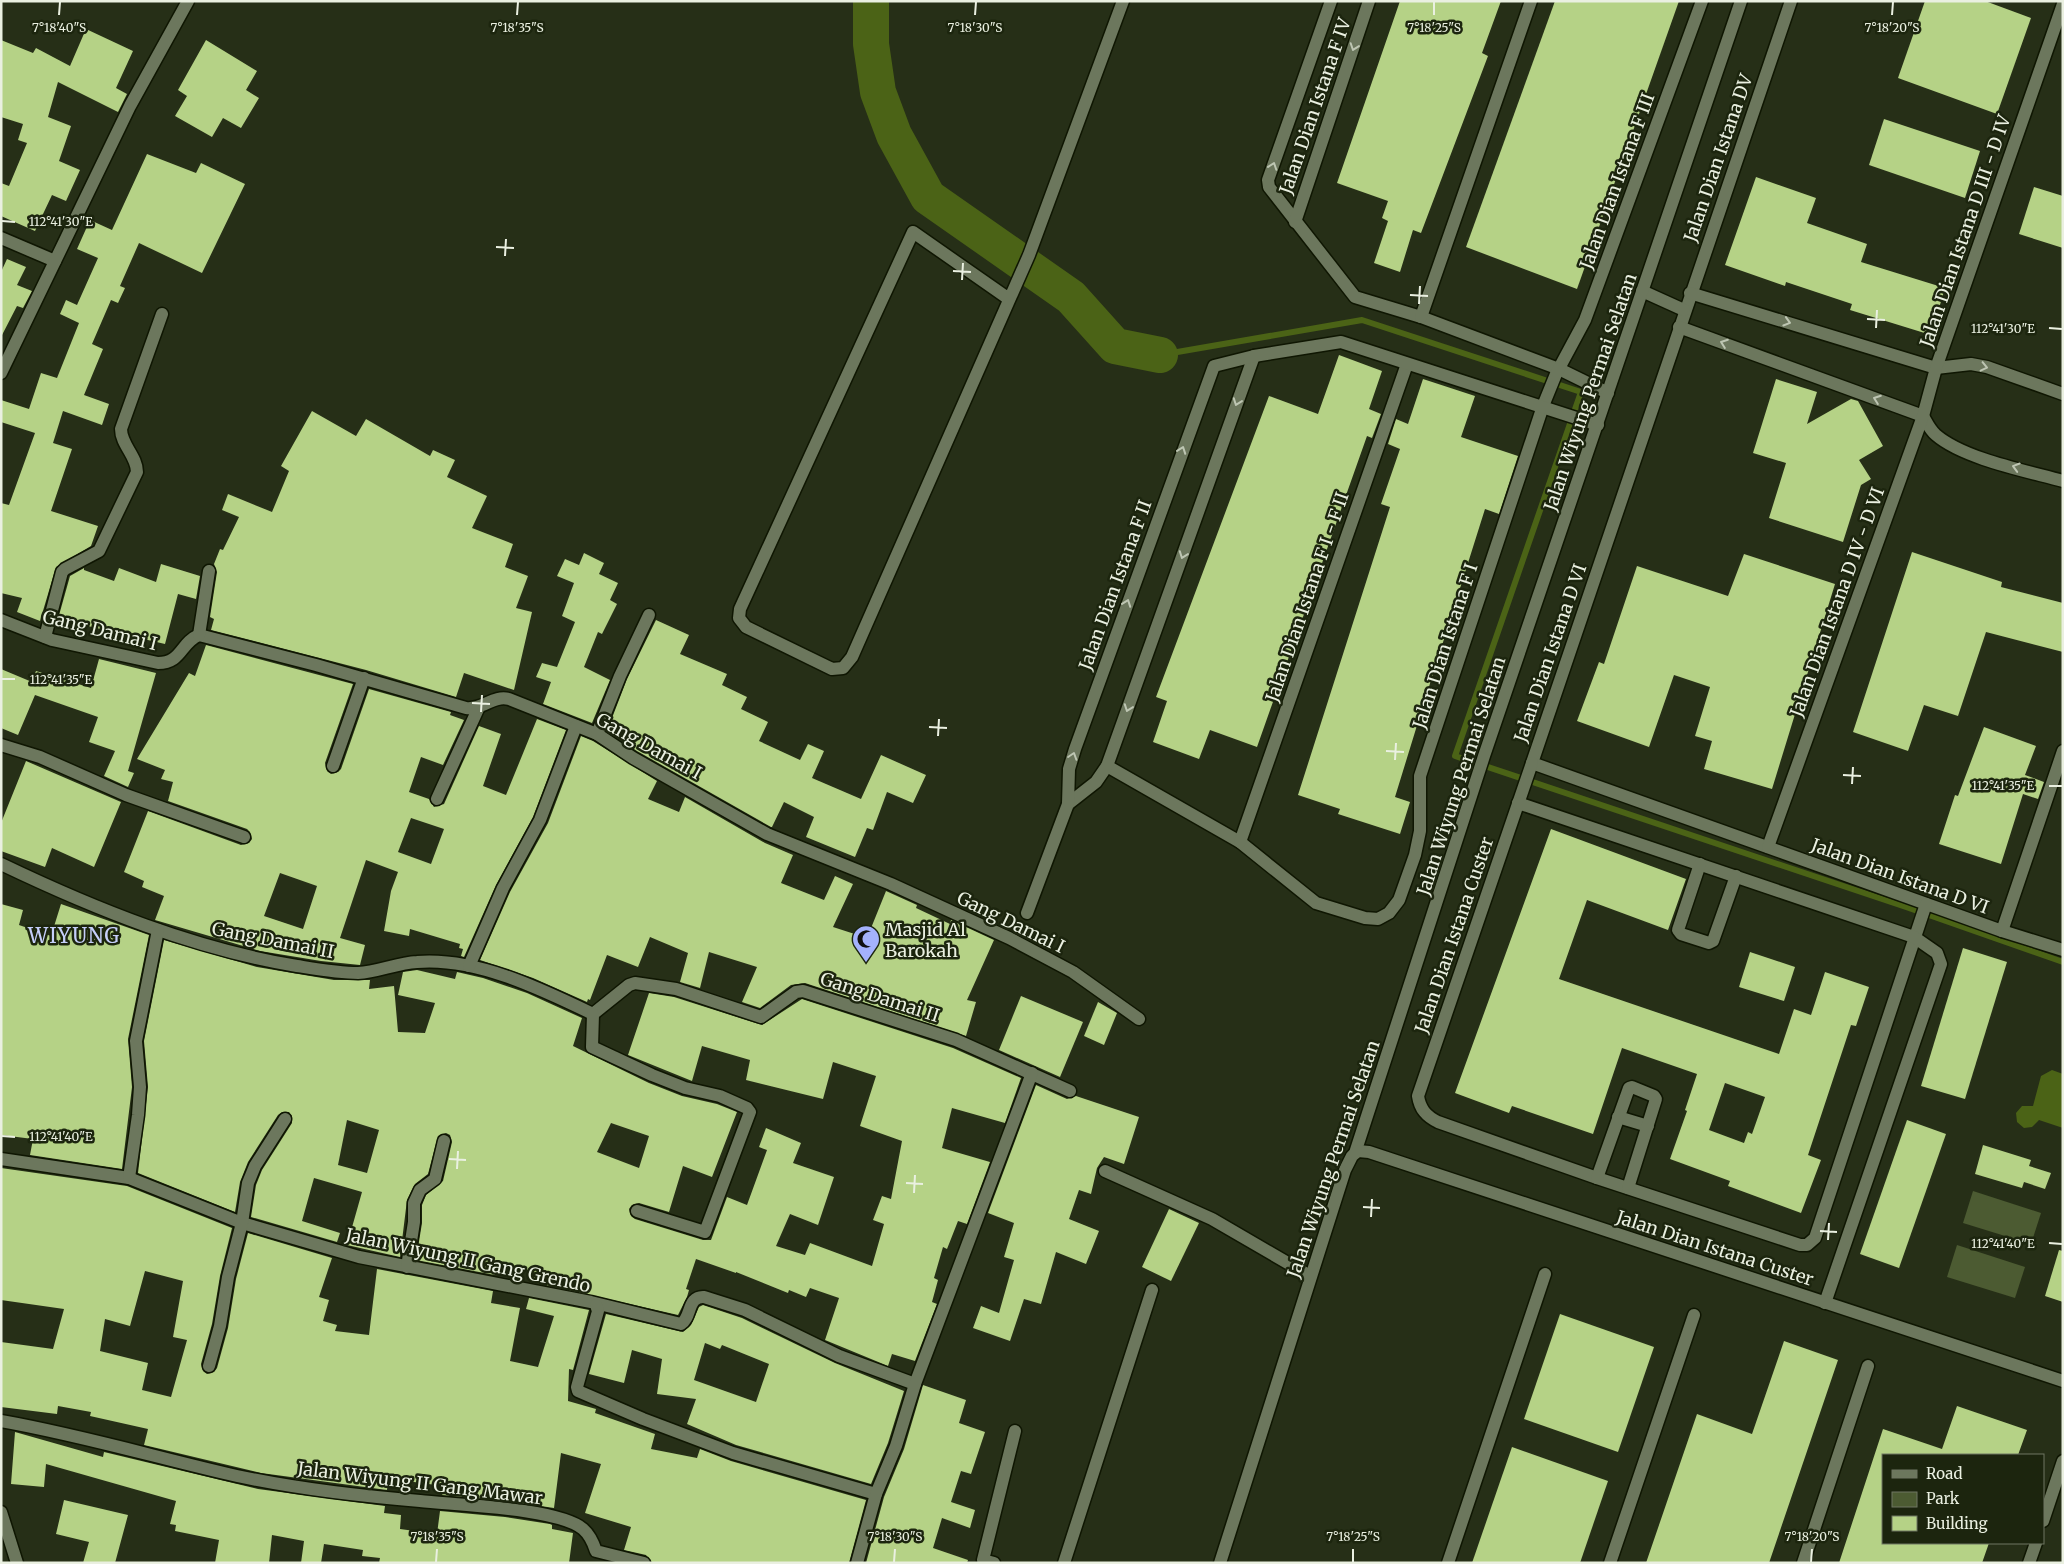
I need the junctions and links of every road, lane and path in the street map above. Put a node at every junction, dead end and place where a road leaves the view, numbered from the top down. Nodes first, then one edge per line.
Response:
1 (188, 1) edge
2 (1123, 1) edge
3 (1331, 1) edge
4 (1369, 1) edge
5 (1532, 1) edge
6 (1702, 1) edge
7 (1742, 1) edge
8 (1790, 1) edge
9 (2063, 4) edge
10 (1295, 222) junction
11 (1, 238) edge
12 (55, 261) junction
13 (1642, 291) junction
14 (1690, 293) junction
15 (1009, 298) junction
16 (1684, 310) junction
17 (162, 314) dead end
18 (1421, 318) junction
19 (1679, 327) junction
20 (1254, 356) junction
21 (1407, 364) junction
22 (1936, 368) junction
23 (1558, 371) junction
24 (1, 373) edge
25 (1608, 393) junction
26 (2063, 394) edge
27 (1544, 403) junction
28 (1923, 416) junction
29 (1592, 423) junction
30 (2063, 481) edge
31 (209, 571) dead end
32 (649, 615) dead end
33 (1, 620) edge
34 (199, 635) junction
35 (45, 637) junction
36 (364, 678) junction
37 (478, 708) junction
38 (576, 726) junction
39 (597, 734) junction
40 (1, 746) edge
41 (2063, 751) edge
42 (333, 766) dead end
43 (1108, 766) junction
44 (1530, 769) junction
45 (437, 799) dead end
46 (1519, 799) junction
47 (1068, 804) junction
48 (244, 837) dead end
49 (1240, 842) junction
50 (1768, 847) junction
51 (1, 864) edge
52 (1700, 864) junction
53 (1736, 876) junction
54 (1925, 907) junction
55 (1027, 912) dead end
56 (158, 930) junction
57 (2002, 931) junction
58 (1915, 935) junction
59 (2063, 950) edge
60 (469, 966) junction
61 (593, 1014) junction
62 (1139, 1019) dead end
63 (1032, 1073) junction
64 (1070, 1091) dead end
65 (1618, 1117) junction
66 (285, 1119) dead end
67 (1648, 1126) junction
68 (444, 1141) dead end
69 (1355, 1153) junction
70 (1, 1158) edge
71 (1105, 1171) dead end
72 (129, 1178) junction
73 (1597, 1178) junction
74 (1628, 1188) junction
75 (637, 1211) dead end
76 (242, 1222) junction
77 (408, 1267) junction
78 (1545, 1274) dead end
79 (1310, 1276) junction
80 (1152, 1290) dead end
81 (1825, 1303) junction
82 (596, 1305) junction
83 (1694, 1315) dead end
84 (209, 1366) dead end
85 (1868, 1366) dead end
86 (2063, 1381) edge
87 (915, 1384) junction
88 (1, 1422) edge
89 (1015, 1431) dead end
90 (2063, 1461) edge
91 (876, 1494) junction
92 (1, 1512) edge
93 (2044, 1518) edge
94 (2036, 1544) edge
95 (594, 1557) edge
96 (986, 1562) edge
97 (17, 1563) edge
98 (644, 1563) edge
99 (856, 1563) edge
100 (1064, 1563) edge
101 (1220, 1563) edge
102 (1448, 1563) edge
103 (1610, 1563) edge
104 (1803, 1563) edge
105 (2029, 1563) edge

1 - 12 street
2 - 15 street
10 -> 3 street, Jalan Dian Istana F IV
4 -> 10 street, Jalan Dian Istana F IV
5 - 18 street
6 - 23 street, Jalan Dian Istana F III
7 - 13 street, Jalan Wiyung Permai Selatan
8 - 14 street, Jalan Dian Istana DV
9 - 22 street, Jalan Dian Istana D III - D IV
10 - 18 street, Jalan Dian Istana F IV
11 - 12 street
12 - 24 street
13 - 16 street
13 - 25 street, Jalan Wiyung Permai Selatan
14 - 16 street, Jalan Dian Istana DV
14 -> 22 street, Jalan Dian Istana D III - D IV
15 - 15 street
16 - 19 street, Jalan Dian Istana DV
17 - 35 street
18 - 23 street, Jalan Dian Istana F IV
28 -> 19 street
19 - 44 street, Jalan Dian Istana D VI
20 - 21 street, Jalan Dian Istana F II
20 -> 43 street
47 -> 20 street, Jalan Dian Istana F II
21 - 27 street, Jalan Dian Istana F II
21 - 49 street, Jalan Dian Istana F I - F II
22 -> 26 street
22 - 28 street, Jalan Dian Istana D IV - D VI
23 - 25 street, Jalan Dian Istana F IV
23 - 27 street, Jalan Dian Istana F I
25 - 29 street, Jalan Wiyung Permai Selatan
27 - 29 street, Jalan Dian Istana F II
27 - 49 street, Jalan Dian Istana F I
30 -> 28 street
28 - 50 street, Jalan Dian Istana D IV - D VI
29 - 69 street, Jalan Wiyung Permai Selatan
31 - 34 street
32 - 39 street
33 - 35 street, Gang Damai I
34 - 35 street, Gang Damai I
34 - 36 street
36 - 37 street
36 - 42 street
37 - 38 street, Gang Damai I
37 - 45 street
38 - 39 street, Gang Damai I
38 - 60 street
39 - 62 street, Gang Damai I
40 - 48 street
41 - 57 street
43 - 47 street
43 - 49 street
44 - 46 street, Jalan Dian Istana Custer
44 - 50 street, Jalan Dian Istana D VI
46 - 52 street
46 - 73 street, Jalan Dian Istana Custer
47 - 55 street
50 - 54 street, Jalan Dian Istana D VI
51 - 56 street, Gang Damai II
52 - 53 street
52 - 53 street
53 - 58 street
54 - 57 street, Jalan Dian Istana D VI
54 - 58 street, Jalan Dian Istana Custer
56 - 60 street, Gang Damai II
56 - 72 street
57 - 59 street, Jalan Dian Istana D VI
58 - 74 street, Jalan Dian Istana Custer
58 - 81 street
60 - 61 street, Gang Damai II
61 - 63 street, Gang Damai II
61 - 75 street
63 - 64 street, Gang Damai II
63 - 87 street
65 - 67 street
65 - 67 street, Jalan Dian Istana Custer
65 - 73 street, Jalan Dian Istana Custer
66 - 76 street
67 - 74 street, Jalan Dian Istana Custer
68 - 77 street
69 - 79 street, Jalan Wiyung Permai Selatan
69 - 81 street, Jalan Dian Istana Custer
70 - 72 street, Jalan Wiyung II Gang Grendo
71 - 79 street
72 - 76 street, Jalan Wiyung II Gang Grendo
73 - 74 street, Jalan Dian Istana Custer
76 - 77 street, Jalan Wiyung II Gang Grendo
76 - 84 street
77 - 82 street, Jalan Wiyung II Gang Grendo
78 - 102 street
79 - 101 street, Jalan Wiyung Permai Selatan
80 - 100 street
81 - 86 street, Jalan Dian Istana Custer
82 - 87 street
82 - 91 street, Jalan Wiyung II Gang Grendo
83 - 103 street
85 - 104 street
87 - 91 street
88 - 95 street, Jalan Wiyung II Gang Mawar
89 - 96 street
90 - 93 street
91 - 99 street
92 - 97 street
94 - 105 street
95 - 98 street, Jalan Wiyung II Gang Mawar

